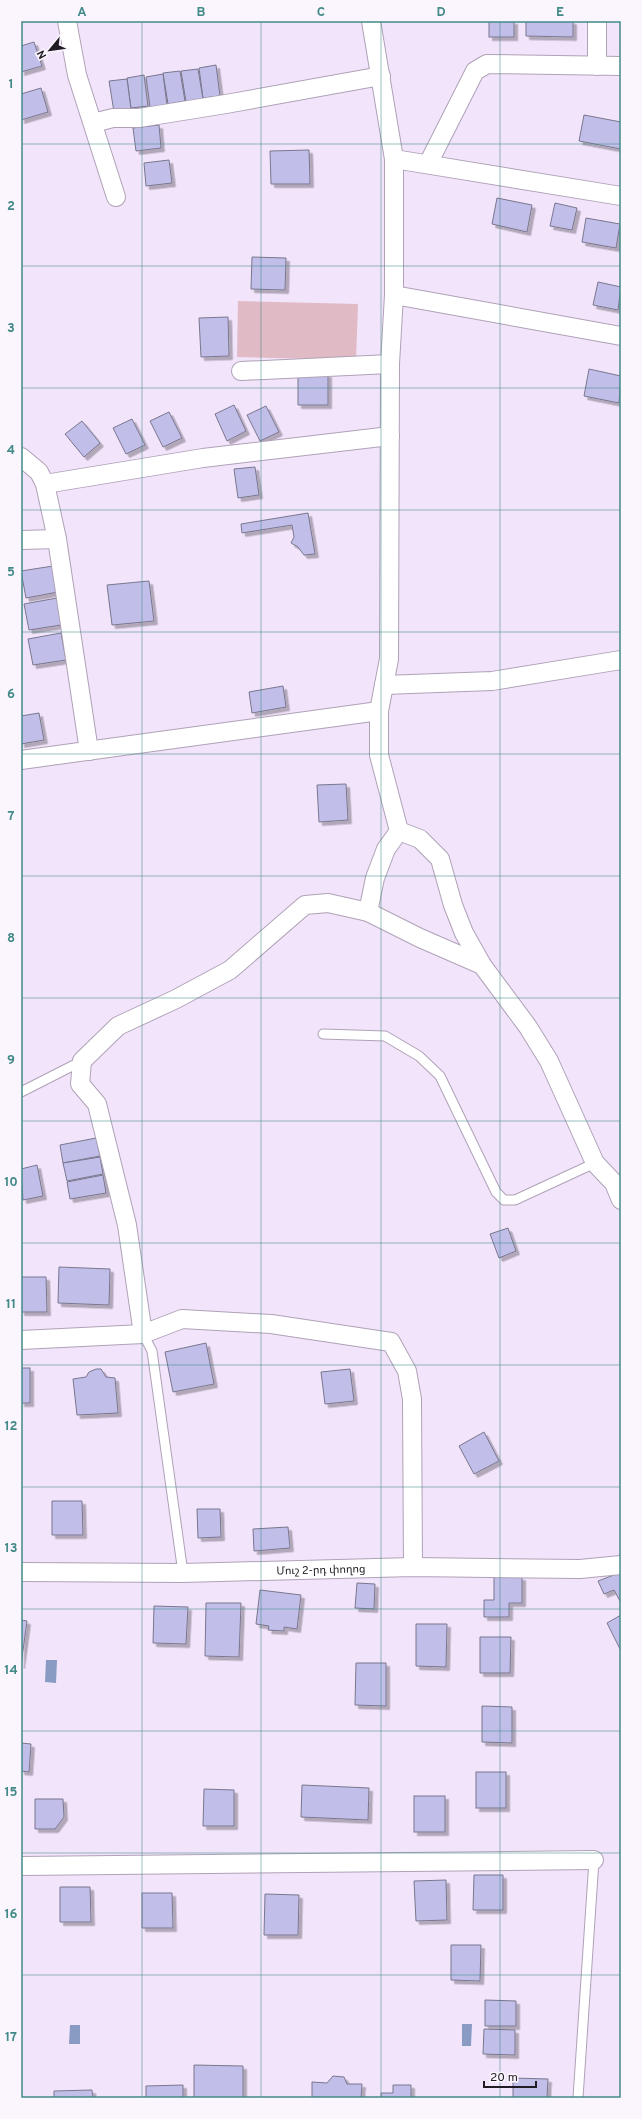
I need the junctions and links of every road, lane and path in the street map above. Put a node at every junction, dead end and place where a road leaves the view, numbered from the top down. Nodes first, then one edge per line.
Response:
1 (67, 21) edge
2 (371, 21) edge
3 (597, 21) edge
4 (597, 66) junction
5 (621, 66) edge
6 (381, 76) junction
7 (93, 123) junction
8 (394, 159) junction
9 (428, 164) junction
10 (621, 196) edge
11 (116, 197) dead end
12 (394, 295) junction
13 (621, 336) edge
14 (390, 364) junction
15 (241, 371) dead end
16 (390, 436) junction
17 (21, 457) edge
18 (45, 484) junction
19 (57, 539) junction
20 (21, 540) edge
21 (621, 660) edge
22 (384, 685) junction
23 (379, 711) junction
24 (89, 751) junction
25 (21, 760) edge
26 (399, 831) junction
27 (368, 912) junction
28 (482, 965) junction
29 (323, 1034) dead end
30 (82, 1061) junction
31 (21, 1092) edge
32 (594, 1163) junction
33 (621, 1200) edge
34 (143, 1334) junction
35 (21, 1340) edge
36 (621, 1565) edge
37 (413, 1568) junction
38 (21, 1572) edge
39 (182, 1573) junction
40 (594, 1860) joint
41 (21, 1866) edge
42 (578, 2098) edge

1 - 7 street
2 - 6 street
3 - 4 street
4 - 5 street
4 - 9 street
6 - 7 street
6 - 8 street
7 - 11 street
8 - 9 street
8 - 12 street
9 - 10 street
12 - 13 street
12 - 14 street
14 - 15 street
14 - 16 street
16 - 18 street
16 - 22 street
17 - 18 street
18 - 19 street
19 - 20 street
19 - 24 street
21 - 22 street
22 - 23 street
23 - 24 street
23 - 26 street
24 - 25 street
26 - 27 street
26 - 28 street
27 - 28 street
27 - 30 street
28 - 32 street
29 - 32 lane
30 - 31 lane
30 - 34 street
32 - 33 street
34 - 35 street
34 - 37 street
34 - 39 lane
36 - 37 street, Մուշ 2-րդ փողոց
37 - 39 street, Մուշ 2-րդ փողոց
38 - 39 street, Մուշ 2-րդ փողոց
40 - 41 street
40 - 42 lane

